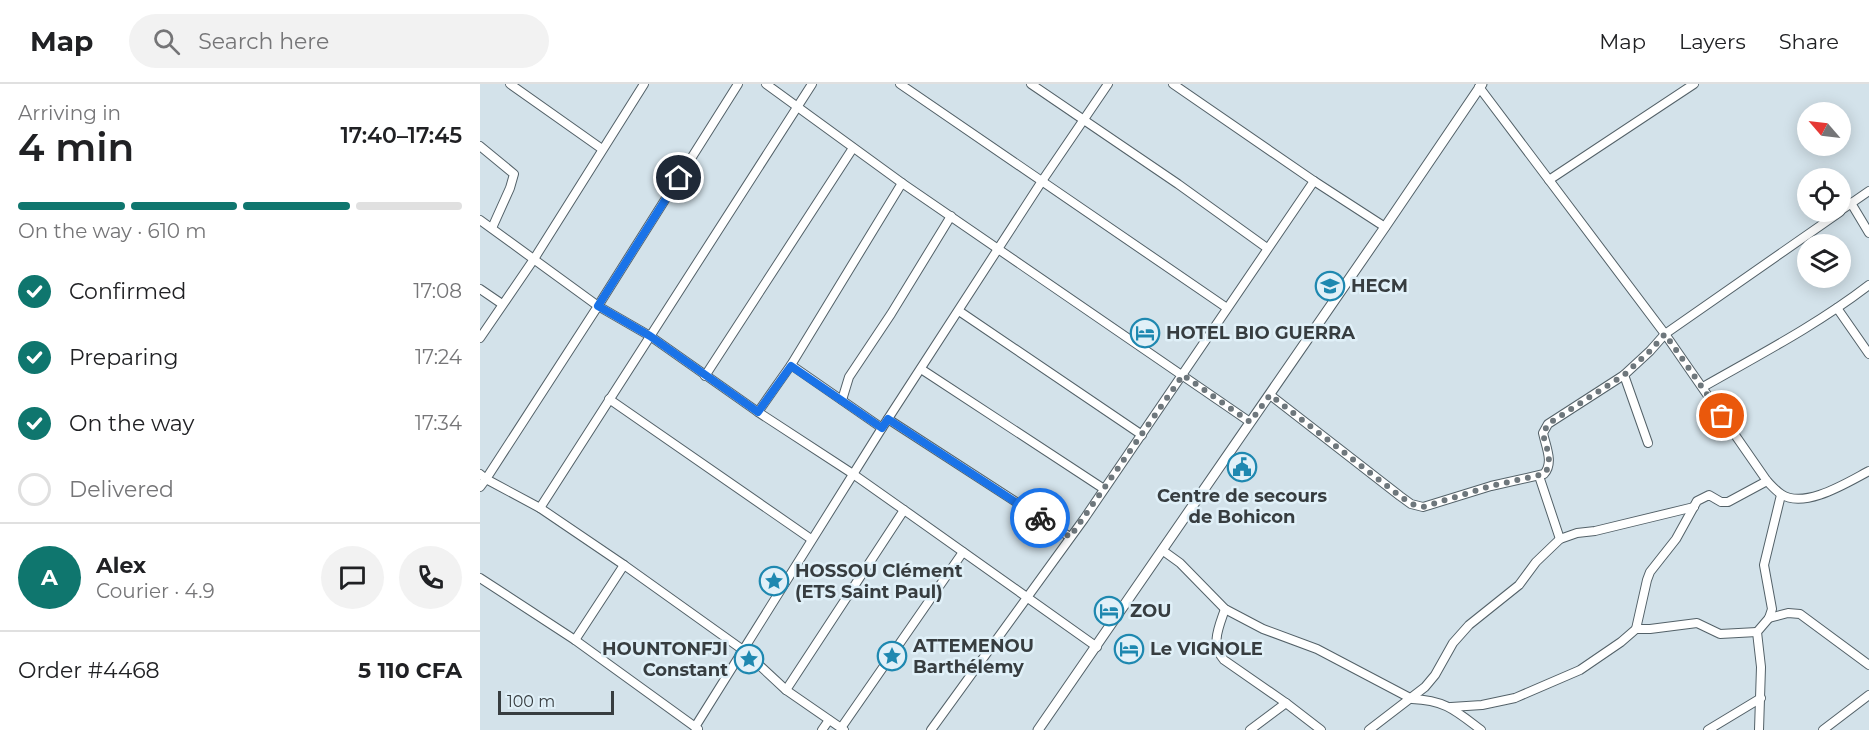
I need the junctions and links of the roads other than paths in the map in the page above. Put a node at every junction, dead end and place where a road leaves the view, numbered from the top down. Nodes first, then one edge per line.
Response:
1 (510, 84) edge
2 (738, 84) edge
3 (766, 84) edge
4 (812, 84) edge
5 (900, 84) edge
6 (1031, 84) edge
7 (1108, 84) edge
8 (1173, 84) edge
9 (1695, 84) edge
10 (641, 85) edge
11 (1480, 86) edge
12 (796, 106) junction
13 (1084, 121) junction
14 (480, 146) edge
15 (853, 148) junction
16 (602, 149) junction
17 (1549, 180) junction
18 (1042, 181) junction
19 (1314, 181) junction
20 (902, 183) junction
21 (1869, 191) edge
22 (1851, 203) joint
23 (951, 216) junction
24 (480, 219) edge
25 (1824, 222) edge
26 (1385, 227) junction
27 (492, 228) junction
28 (1869, 233) edge
29 (998, 248) junction
30 (1267, 248) junction
31 (534, 259) junction
32 (1869, 285) edge
33 (480, 289) edge
34 (502, 304) junction
35 (598, 306) junction
36 (1227, 308) junction
37 (1837, 308) junction
38 (959, 310) junction
39 (1665, 334) junction
40 (650, 336) junction
41 (480, 338) edge
42 (1869, 354) edge
43 (791, 366) junction
44 (921, 369) junction
45 (1183, 375) junction
46 (1624, 375) junction
47 (705, 376) junction
48 (1703, 387) junction
49 (1270, 395) junction
50 (609, 399) junction
51 (842, 400) junction
52 (758, 412) junction
53 (888, 419) junction
54 (1250, 422) junction
55 (882, 428) junction
56 (1142, 435) junction
57 (1648, 443) dead end
58 (1869, 471) edge
59 (853, 474) junction
60 (483, 476) edge
61 (1539, 476) junction
62 (1767, 481) junction
63 (480, 487) edge
64 (1104, 489) junction
65 (1781, 495) junction
66 (1694, 507) junction
67 (540, 508) junction
68 (904, 510) junction
69 (1070, 537) junction
70 (811, 539) junction
71 (1560, 539) junction
72 (1162, 550) junction
73 (963, 552) junction
74 (624, 565) junction
75 (480, 578) edge
76 (1028, 597) junction
77 (1225, 609) junction
78 (1769, 618) junction
79 (1636, 629) junction
80 (1757, 632) junction
81 (575, 639) junction
82 (1097, 647) junction
83 (743, 650) junction
84 (1869, 665) edge
85 (786, 690) junction
86 (1869, 695) edge
87 (1761, 698) junction
88 (1412, 699) junction
89 (1286, 703) junction
90 (1451, 707) junction
91 (829, 720) junction
92 (697, 728) edge
93 (842, 729) edge
94 (1711, 729) edge
95 (822, 730) edge
96 (931, 730) edge
97 (1038, 730) edge
98 (1250, 730) edge
99 (1321, 730) edge
100 (1368, 730) edge
101 (1481, 730) edge
102 (1759, 730) edge
103 (1823, 730) edge

1 - 16 street
2 - 35 street
3 - 12 street
4 - 12 street
5 - 18 street
6 - 13 street
7 - 13 street
8 - 19 street
9 - 17 street
10 - 16 street
11 - 17 street
11 - 26 street
12 - 15 street
12 - 40 street
13 - 18 street
13 - 30 street
14 - 27 street
15 - 20 street
15 - 47 street
16 - 31 street
17 - 39 street
18 - 29 street
18 - 36 street
19 - 26 street
19 - 30 street
20 - 23 street
20 - 43 street
21 - 22 street
22 - 28 street
23 - 29 street
23 - 51 street
24 - 27 street
25 - 39 street
26 - 49 street
27 - 31 street
29 - 38 street
29 - 45 street
30 - 36 street
31 - 34 street
31 - 35 street
32 - 37 street
33 - 34 street
34 - 41 street
35 - 40 street
35 - 60 street
36 - 45 street
37 - 42 street
37 - 48 street
38 - 44 street
38 - 56 street
39 - 46 street
39 - 48 street
40 - 47 street
40 - 50 street
43 - 51 street
43 - 52 street
44 - 53 street
44 - 64 street
45 - 54 street
45 - 56 street
46 - 57 street
46 - 61 street
47 - 52 street
48 - 62 street
49 - 54 street
49 - 61 street
50 - 67 street
50 - 70 street
51 - 55 street
52 - 59 street
53 - 55 street
53 - 69 street
54 - 72 street
55 - 59 street
56 - 64 street
58 - 65 street
59 - 68 street
59 - 70 street
60 - 63 street
60 - 67 street
61 - 71 street
62 - 65 street
62 - 66 street
64 - 69 street
65 - 78 street
66 - 71 street
66 - 79 street
67 - 74 street
68 - 73 street
68 - 85 street
69 - 76 street
70 - 83 street
71 - 88 street
72 - 77 street
72 - 82 street
73 - 76 street
73 - 93 street
74 - 81 street
74 - 83 street
75 - 81 street
76 - 82 street
76 - 96 street
77 - 88 street
77 - 89 street
78 - 80 street
78 - 84 street
79 - 80 street
79 - 90 street
80 - 87 street
81 - 92 street
82 - 97 street
83 - 85 street
83 - 92 street
85 - 91 street
86 - 103 street
87 - 94 street
87 - 102 street
88 - 90 street
88 - 100 street
89 - 98 street
89 - 99 street
90 - 101 street
91 - 93 street
91 - 95 street

